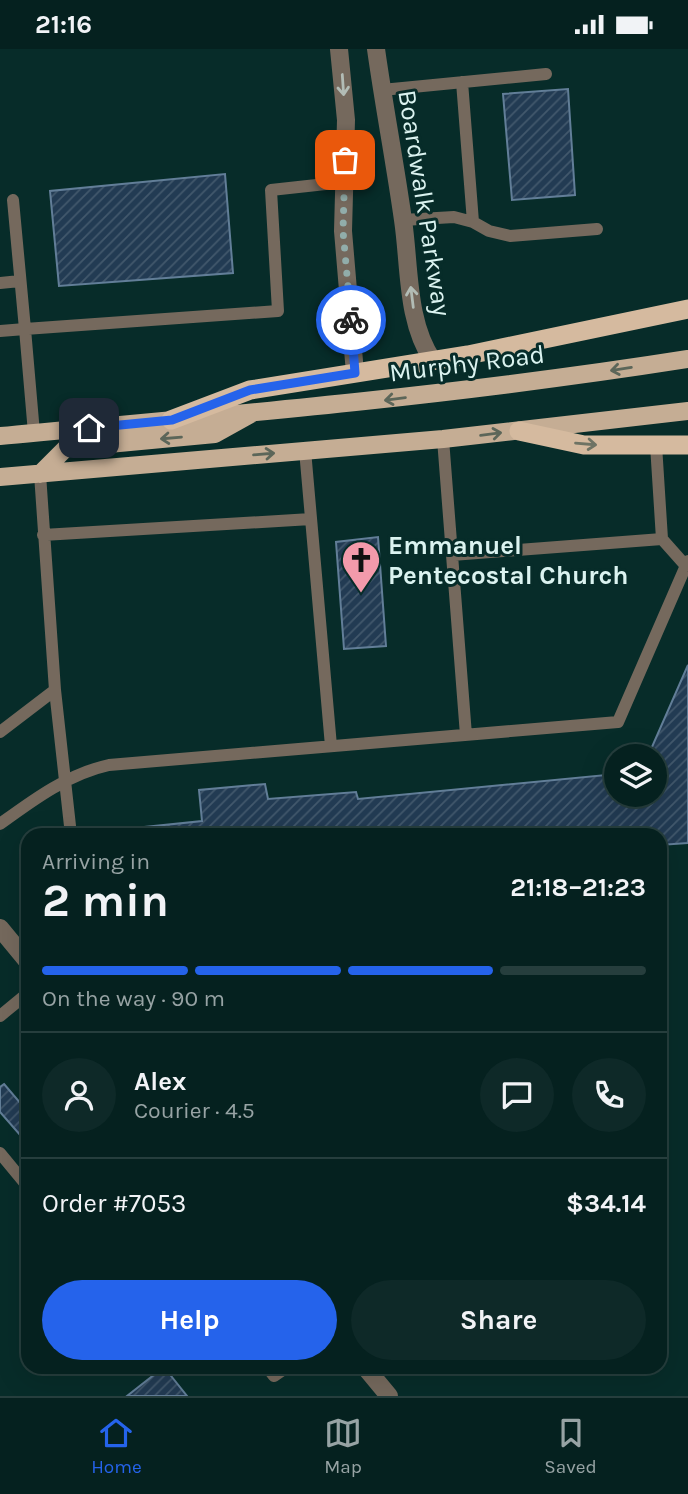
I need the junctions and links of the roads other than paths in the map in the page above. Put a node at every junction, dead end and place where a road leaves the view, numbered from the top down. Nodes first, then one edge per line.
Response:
1 (340, 49) edge
2 (376, 49) edge
3 (546, 74) dead end
4 (462, 82) junction
5 (382, 90) junction
6 (344, 182) junction
7 (13, 200) dead end
8 (403, 220) junction
9 (473, 222) junction
10 (597, 229) dead end
11 (20, 281) junction
12 (0, 283) edge
13 (688, 309) edge
14 (25, 329) junction
15 (0, 331) edge
16 (688, 359) edge
17 (433, 361) junction
18 (355, 373) junction
19 (257, 411) junction
20 (688, 411) edge
21 (172, 420) junction
22 (519, 431) junction
23 (34, 433) junction
24 (0, 436) edge
25 (443, 439) junction
26 (656, 445) junction
27 (688, 445) edge
28 (305, 450) junction
29 (40, 474) junction
30 (0, 477) edge
31 (311, 519) junction
32 (43, 535) junction
33 (662, 540) junction
34 (452, 555) junction
35 (687, 564) edge
36 (55, 690) junction
37 (0, 732) edge
38 (467, 735) junction
39 (331, 746) junction
40 (64, 781) junction
41 (2, 820) edge
42 (70, 828) edge
43 (0, 928) edge
44 (21, 954) edge
45 (21, 999) edge
46 (0, 1016) edge
47 (0, 1153) edge
48 (21, 1178) edge
49 (371, 1374) edge
50 (389, 1396) edge

1 -> 6 street
2 - 5 street, Boardwalk Parkway
3 - 4 lane
4 - 5 lane
4 - 9 lane
5 - 8 street, Boardwalk Parkway
6 - 14 lane
6 - 18 street
7 - 11 lane
8 - 9 lane
17 -> 8 street, Boardwalk Parkway
9 - 10 lane
11 - 12 lane
11 - 14 lane
13 - 17 highway
14 - 15 lane
14 - 23 lane
16 -> 19 main road, Murphy Road
17 - 18 highway
18 - 21 highway
19 - 21 main road, Murphy Road
19 -> 29 main road
20 - 22 main road
21 - 23 main road, Murphy Road
25 -> 22 main road
22 -> 26 highway
23 - 24 main road, Murphy Road
25 - 28 main road
25 - 34 lane
26 - 27 highway
26 - 33 lane
29 -> 28 main road
28 - 31 lane
29 - 30 main road
29 - 32 lane
31 - 32 lane
31 - 39 lane
32 - 36 lane
33 - 34 lane
33 - 35 lane
34 - 38 lane
35 - 38 lane
36 - 37 lane
36 - 40 lane
38 - 39 lane
39 - 40 lane
40 - 41 lane
40 - 42 lane
43 - 44 street
45 - 46 lane
47 - 48 lane
49 - 50 street

